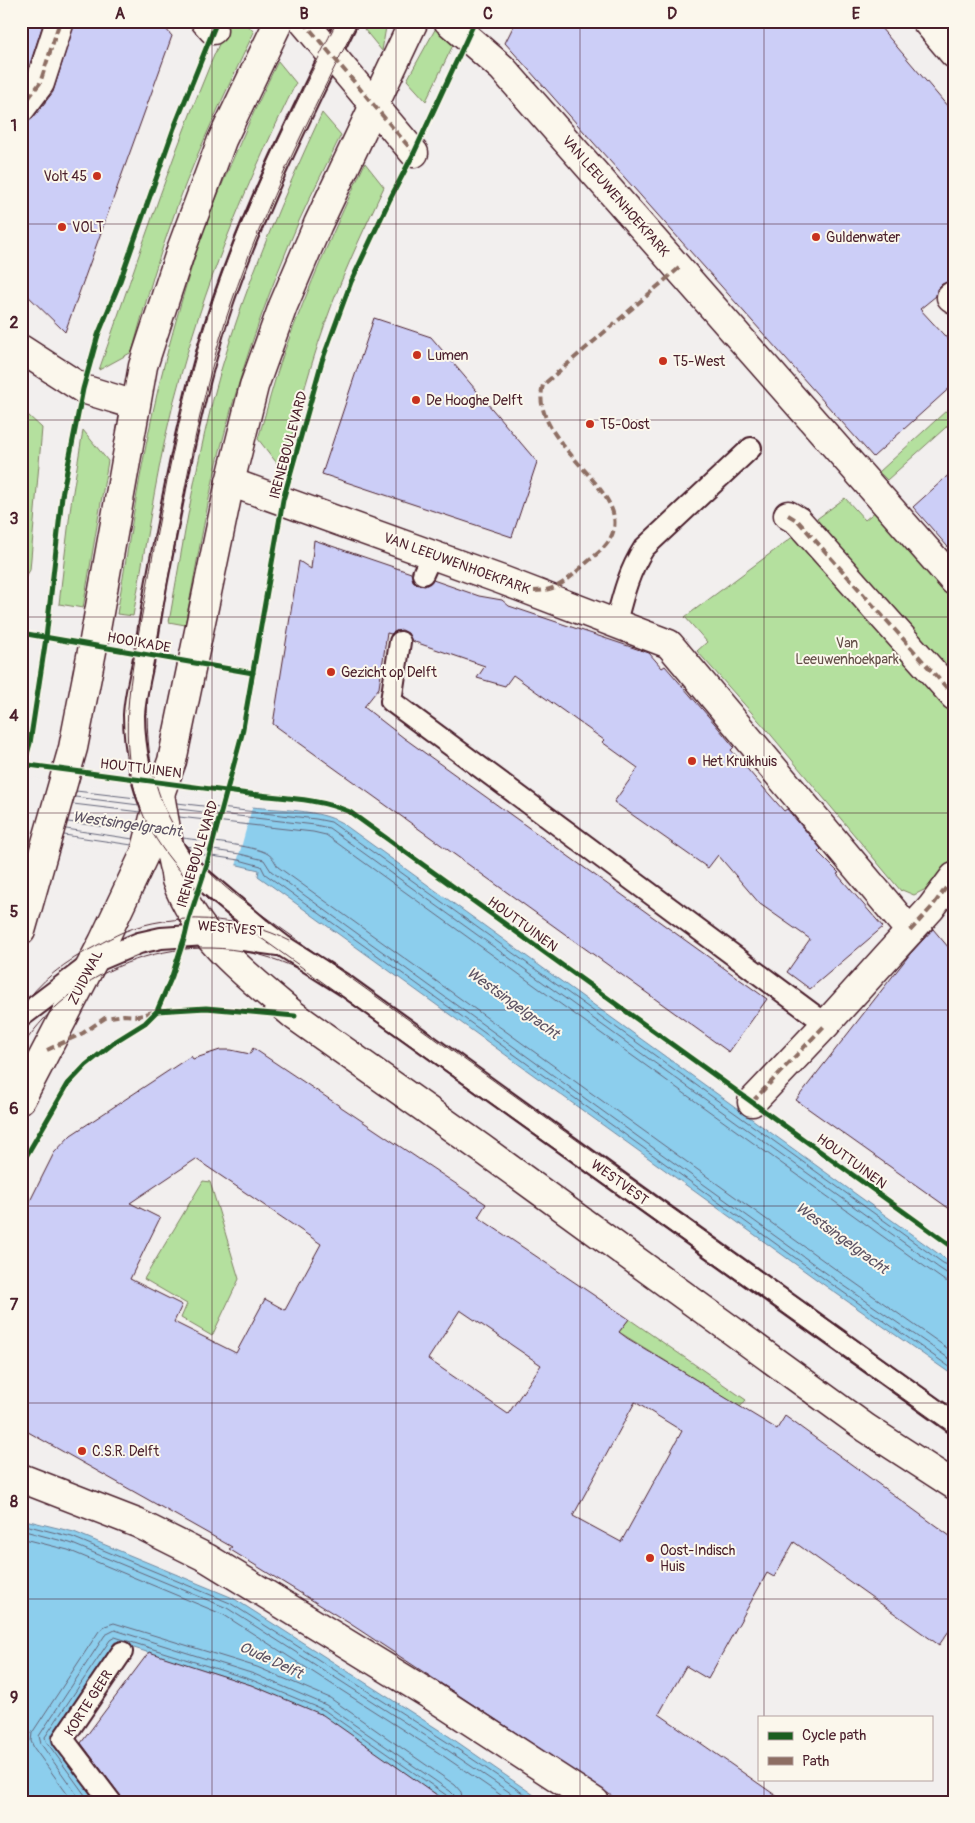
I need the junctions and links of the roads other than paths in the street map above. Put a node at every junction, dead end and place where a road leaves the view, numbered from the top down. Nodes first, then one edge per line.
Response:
1 (60, 21) edge
2 (347, 21) edge
3 (414, 21) edge
4 (926, 21) edge
5 (284, 22) edge
6 (458, 29) edge
7 (954, 54) edge
8 (331, 55) junction
9 (375, 105) junction
10 (21, 108) edge
11 (414, 153) dead end
12 (954, 295) edge
13 (954, 299) edge
14 (21, 349) edge
15 (135, 405) junction
16 (751, 448) dead end
17 (230, 482) junction
18 (788, 515) dead end
19 (954, 581) edge
20 (616, 622) junction
21 (400, 642) dead end
22 (954, 696) edge
23 (158, 805) junction
24 (166, 852) junction
25 (954, 877) edge
26 (910, 931) junction
27 (21, 932) edge
28 (206, 935) junction
29 (283, 946) junction
30 (92, 963) junction
31 (21, 1017) edge
32 (826, 1024) junction
33 (21, 1098) edge
34 (752, 1102) dead end
35 (954, 1424) edge
36 (21, 1478) edge
37 (954, 1485) edge
38 (122, 1652) dead end
39 (110, 1802) edge
40 (595, 1802) edge

1 - 10 street
2 - 8 lane
3 - 9 street
4 - 7 street
5 - 8 street
5 - 15 street
6 - 19 street, VAN LEEUWENHOEKPARK
8 - 9 street
8 - 23 lane
9 - 11 street
9 - 17 street
12 - 13 street
14 - 15 street
15 - 27 street
16 - 20 lane
17 - 20 street, VAN LEEUWENHOEKPARK
17 - 23 street
18 - 22 street
20 - 26 street, VAN LEEUWENHOEKPARK
21 - 32 lane
23 - 24 street
24 - 28 street, WESTVEST
24 - 29 lane, WESTVEST
24 - 30 street, ZUIDWAL
25 - 26 street
26 - 32 street
28 - 29 lane, WESTVEST
28 - 30 lane, WESTVEST
28 - 37 street, WESTVEST
29 - 35 lane, WESTVEST
30 - 31 lane, WESTVEST
30 - 33 street, ZUIDWAL
32 - 34 street
36 - 40 street
38 - 39 lane, KORTE GEER

